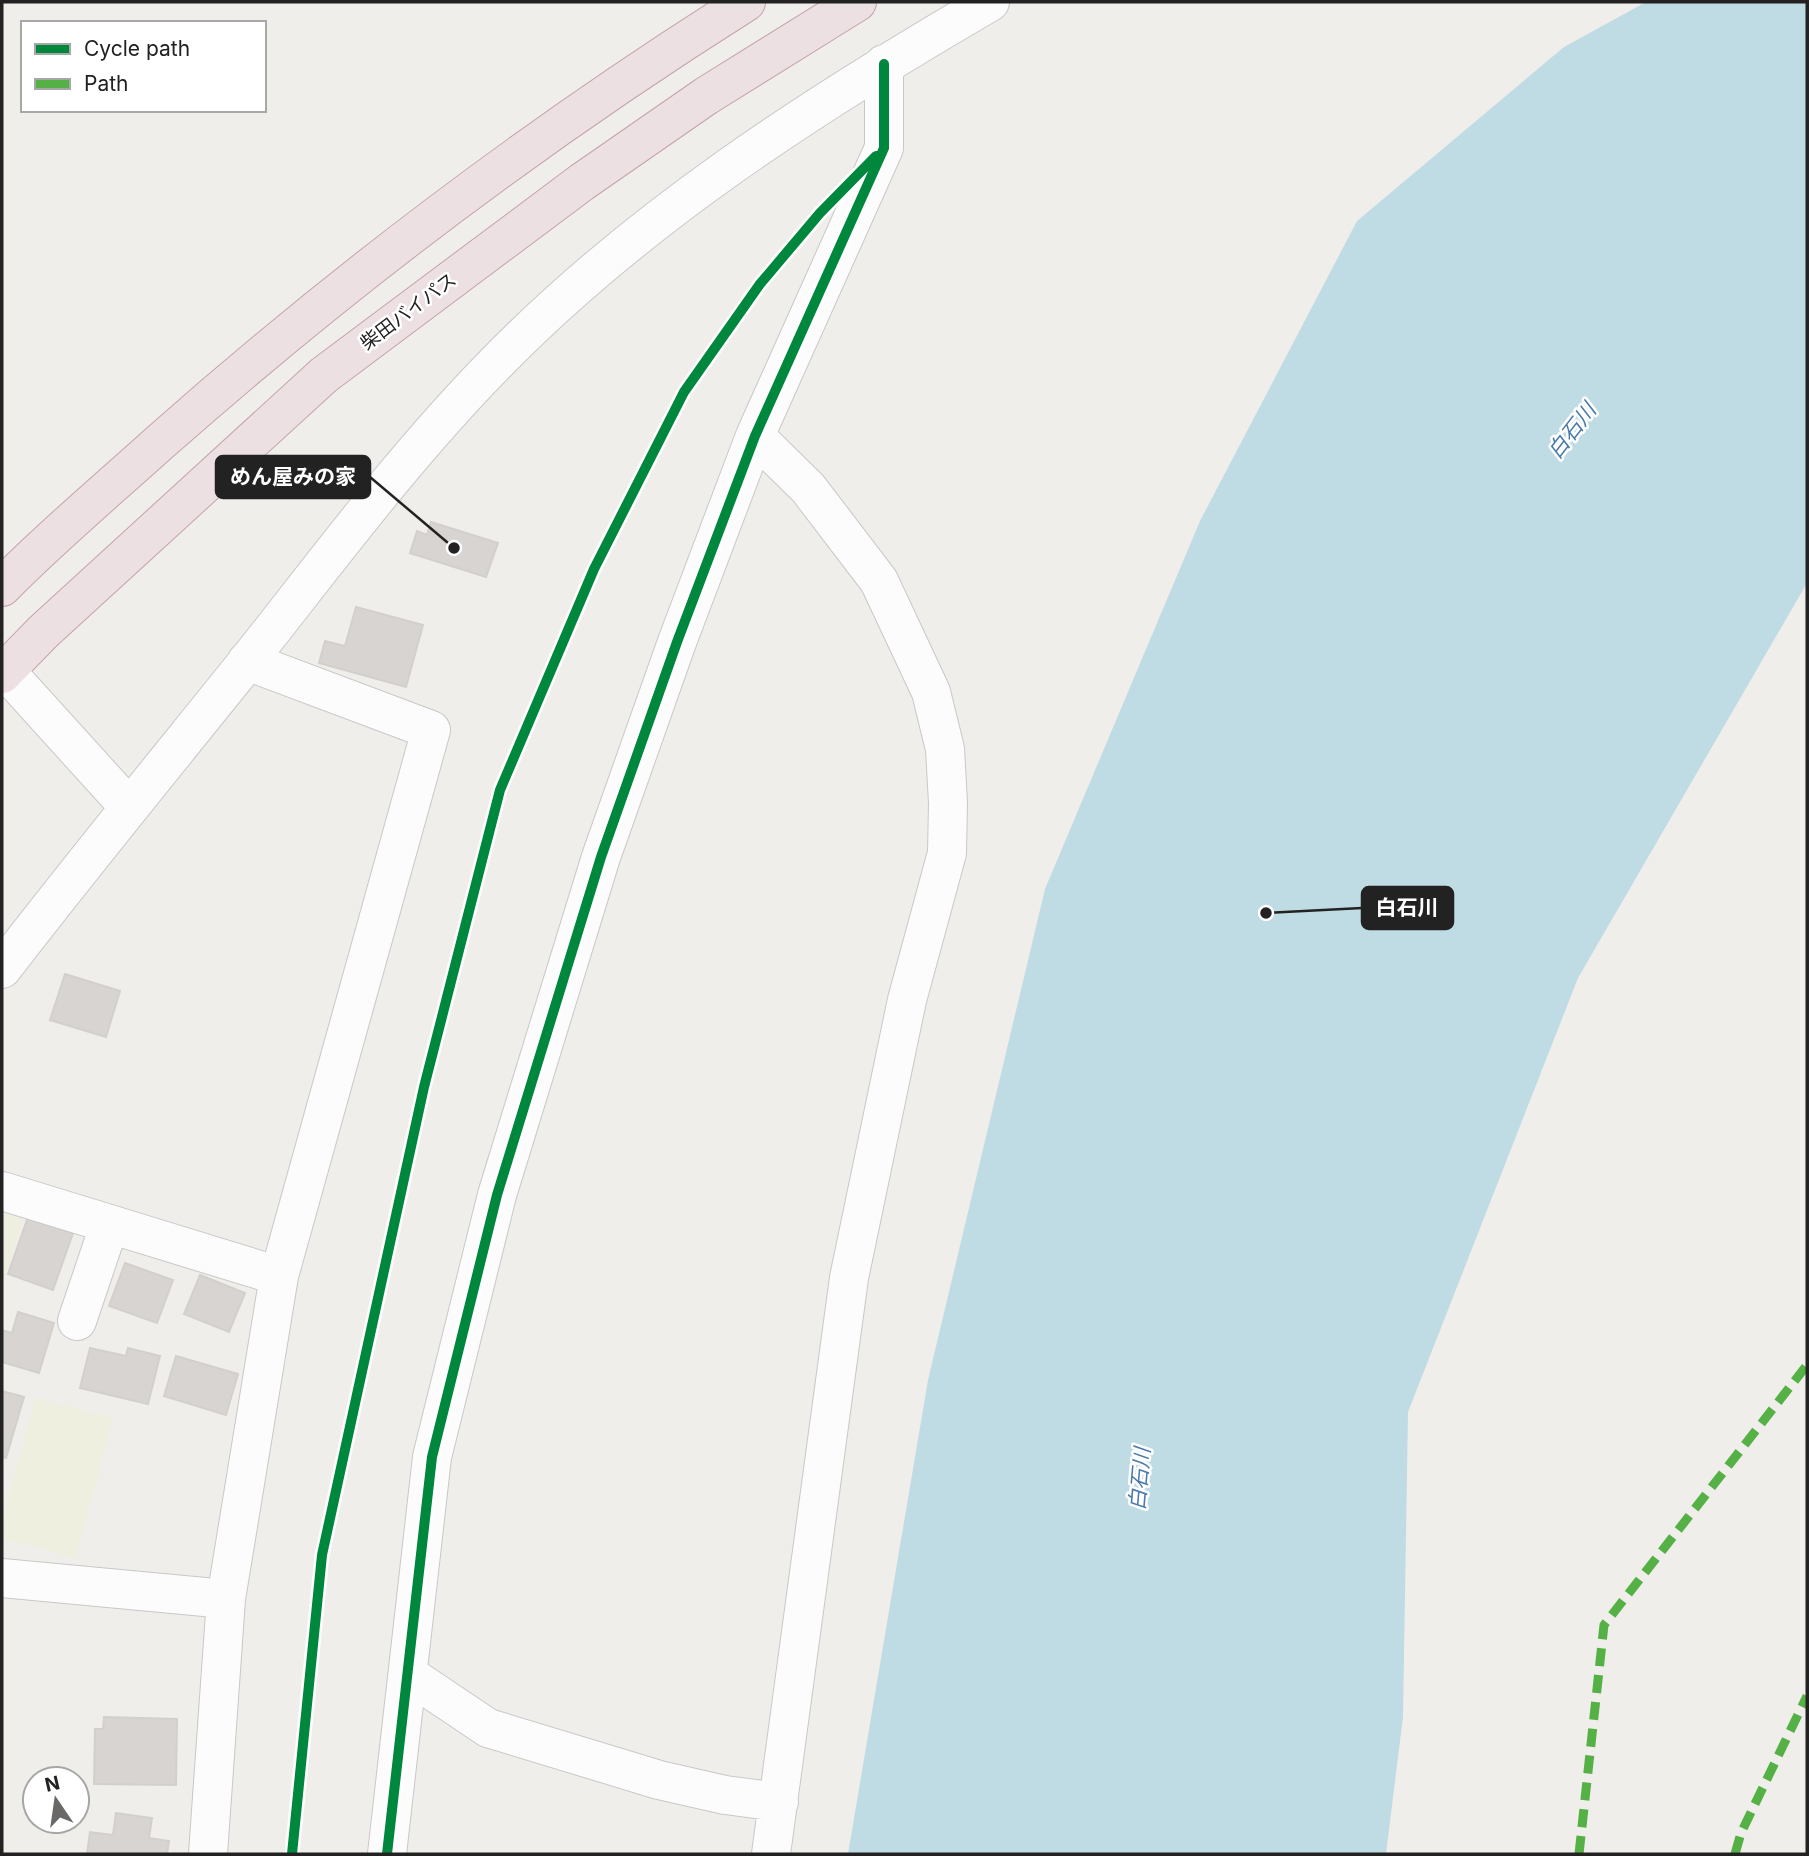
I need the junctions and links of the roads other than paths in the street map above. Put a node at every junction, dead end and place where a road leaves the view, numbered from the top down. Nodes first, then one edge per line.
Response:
1 (746, 2) edge
2 (857, 2) edge
3 (990, 2) edge
4 (884, 64) junction
5 (755, 436) junction
6 (2, 587) edge
7 (247, 661) junction
8 (3, 671) edge
9 (128, 806) junction
10 (2, 968) edge
11 (2, 1191) edge
12 (108, 1226) junction
13 (279, 1276) junction
14 (77, 1321) dead end
15 (3, 1589) edge
16 (226, 1599) junction
17 (410, 1675) junction
18 (779, 1802) junction
19 (208, 1854) edge
20 (387, 1854) edge
21 (771, 1854) edge

1 - 6 highway
2 - 8 highway, 柴田バイパス
3 - 4 street
4 - 5 street
4 - 7 street
5 - 17 street
5 - 18 street
7 - 9 street
7 - 13 street
8 - 9 street
9 - 10 street
11 - 12 street
12 - 13 street
12 - 14 street
13 - 16 street
15 - 16 street
16 - 19 street
17 - 18 street
17 - 20 street
18 - 21 street

